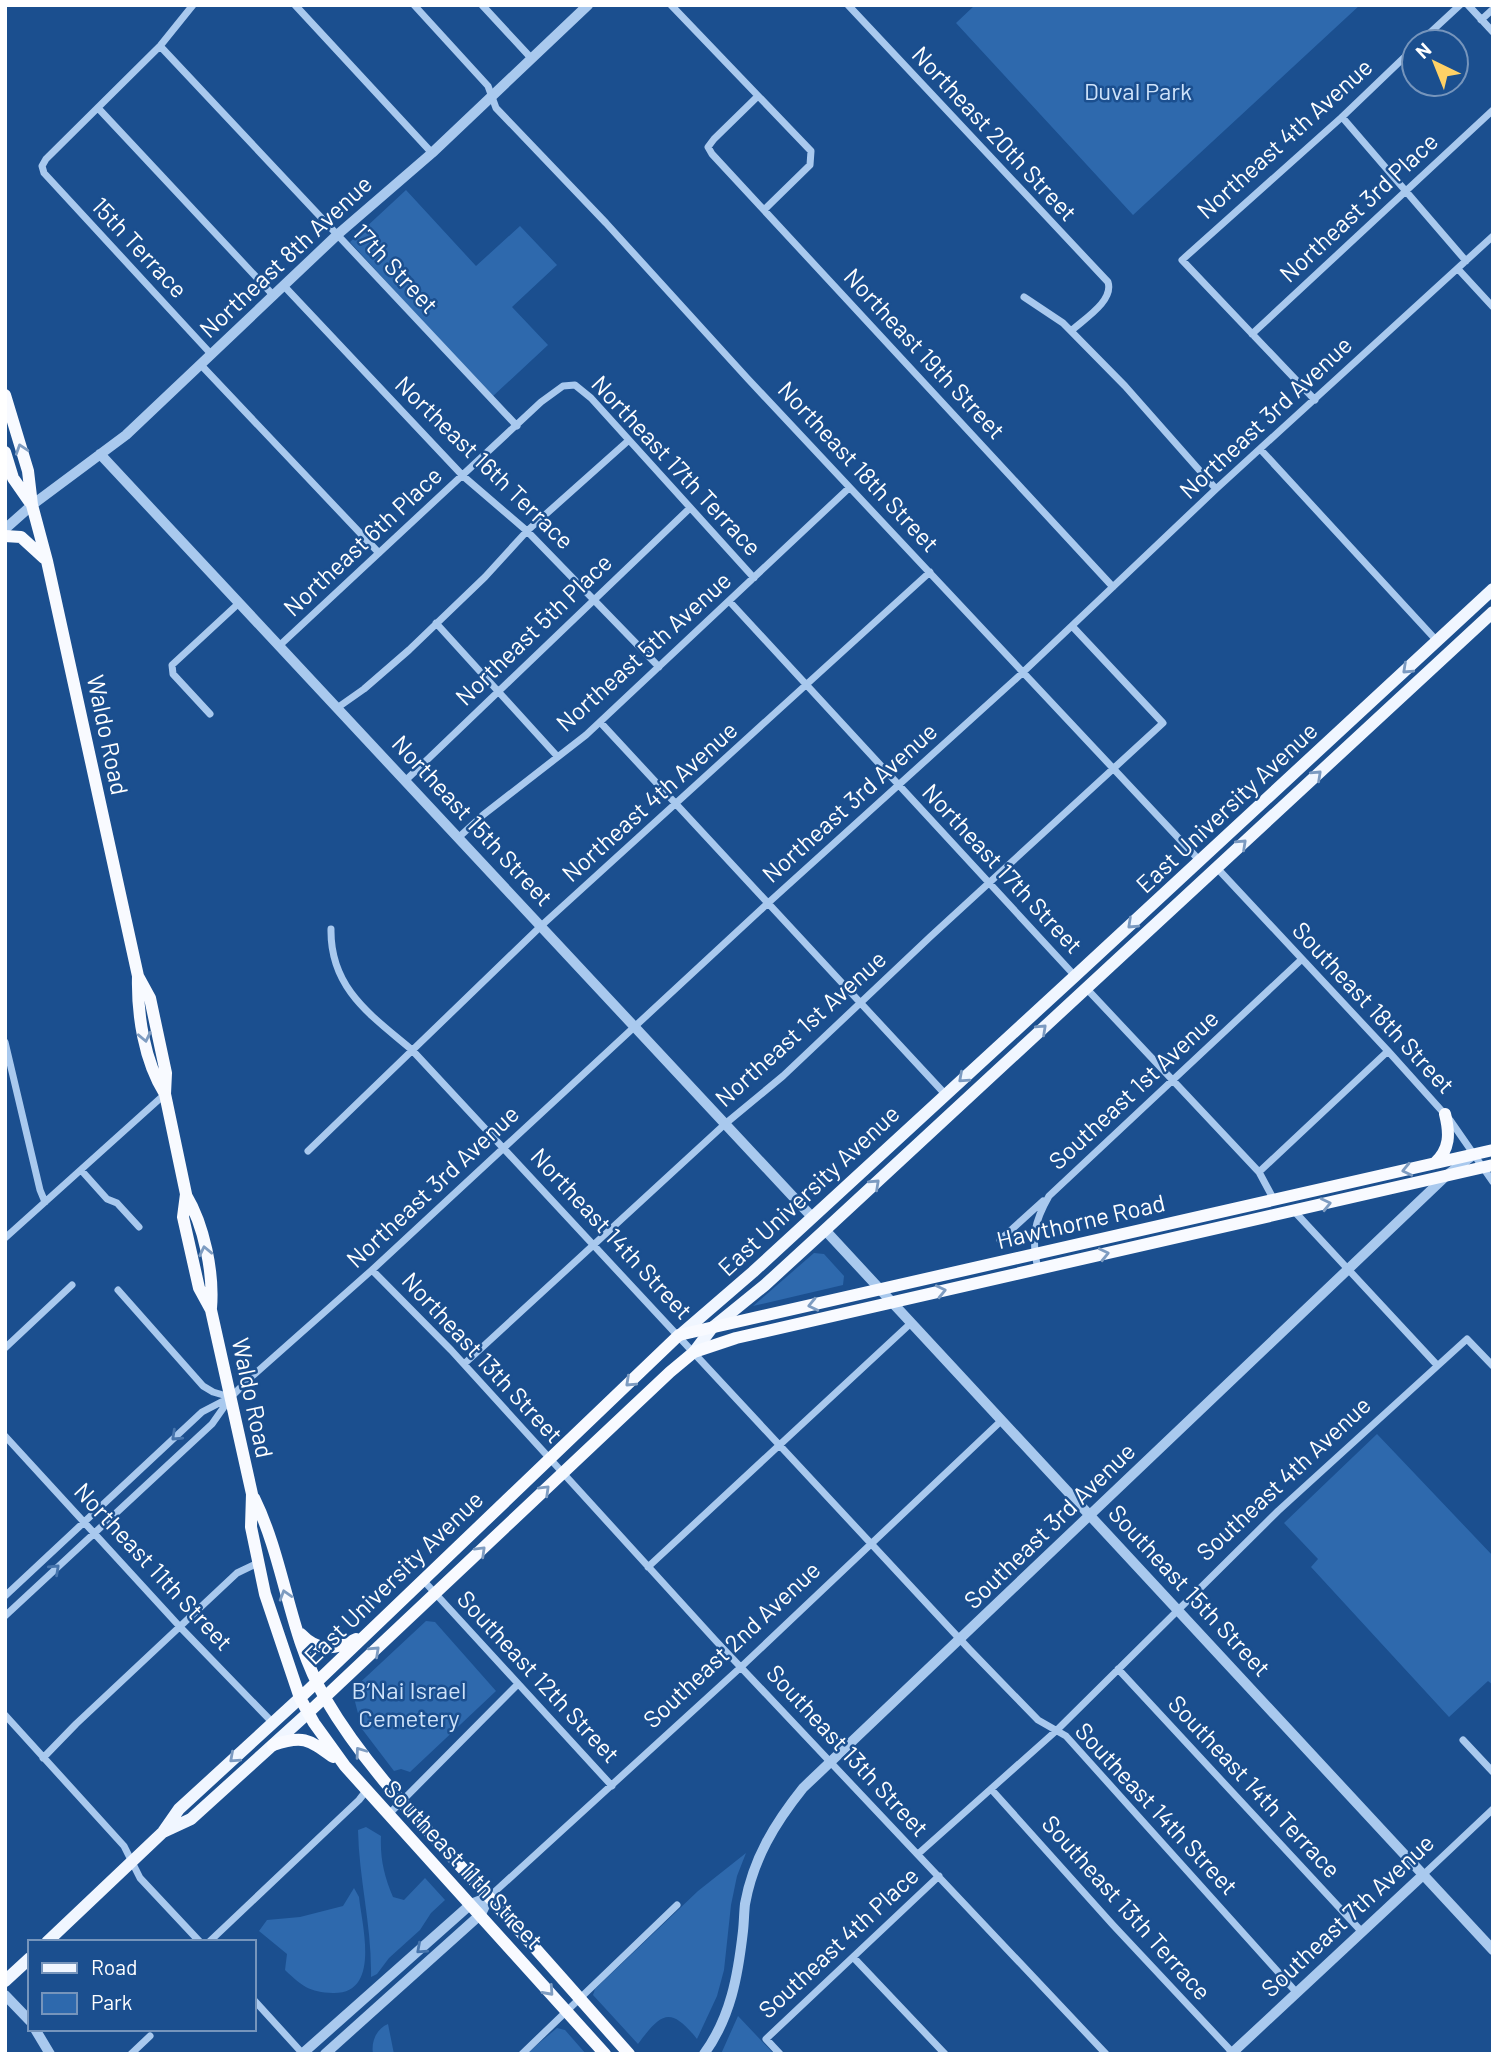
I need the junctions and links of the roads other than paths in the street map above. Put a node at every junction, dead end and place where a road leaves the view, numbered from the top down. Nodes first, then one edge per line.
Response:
1 (192, 5) edge
2 (295, 5) edge
3 (414, 5) edge
4 (482, 5) edge
5 (588, 5) edge
6 (671, 5) edge
7 (849, 5) edge
8 (1460, 5) edge
9 (1468, 5) edge
10 (1493, 9) edge
11 (1481, 20) junction
12 (1435, 28) edge
13 (1493, 32) edge
14 (160, 46) junction
15 (532, 59) junction
16 (1400, 61) edge
17 (758, 96) junction
18 (492, 97) junction
19 (98, 108) junction
20 (1493, 110) edge
21 (1342, 117) junction
22 (432, 153) junction
23 (1407, 191) junction
24 (764, 210) junction
25 (337, 235) junction
26 (1493, 236) edge
27 (1466, 261) junction
28 (1458, 269) junction
29 (284, 286) junction
30 (274, 296) junction
31 (1024, 297) dead end
32 (1493, 307) edge
33 (1071, 331) junction
34 (1252, 334) junction
35 (211, 354) junction
36 (201, 365) junction
37 (568, 385) joint
38 (5, 395) edge
39 (1315, 400) junction
40 (517, 426) junction
41 (629, 440) junction
42 (1261, 450) junction
43 (5, 452) edge
44 (100, 454) junction
45 (463, 475) junction
46 (849, 488) junction
47 (1216, 489) junction
48 (32, 505) junction
49 (690, 508) junction
50 (5, 529) edge
51 (527, 531) junction
52 (5, 536) edge
53 (379, 553) junction
54 (47, 561) junction
55 (930, 572) junction
56 (754, 578) junction
57 (1113, 587) junction
58 (1493, 589) edge
59 (595, 600) junction
60 (730, 602) junction
61 (239, 603) junction
62 (1493, 612) edge
63 (436, 623) junction
64 (1072, 626) junction
65 (1437, 641) junction
66 (279, 646) junction
67 (1449, 652) junction
68 (659, 667) junction
69 (1024, 671) junction
70 (807, 686) junction
71 (499, 691) junction
72 (337, 708) junction
73 (209, 714) dead end
74 (600, 722) junction
75 (1330, 741) junction
76 (1342, 752) junction
77 (557, 756) junction
78 (1115, 769) junction
79 (405, 780) junction
80 (898, 785) junction
81 (675, 804) junction
82 (458, 838) junction
83 (1200, 861) junction
84 (1217, 868) junction
85 (990, 884) junction
86 (766, 904) junction
87 (541, 926) junction
88 (331, 929) dead end
89 (1302, 959) junction
90 (1075, 976) junction
91 (1086, 989) junction
92 (859, 1003) junction
93 (635, 1027) junction
94 (5, 1042) edge
95 (412, 1050) junction
96 (1388, 1051) junction
97 (1172, 1081) junction
98 (165, 1094) junction
99 (945, 1094) junction
100 (957, 1107) junction
101 (1445, 1114) junction
102 (725, 1124) junction
103 (504, 1147) junction
104 (1493, 1150) edge
105 (308, 1151) dead end
106 (1474, 1155) junction
107 (1435, 1163) junction
108 (1487, 1167) edge
109 (81, 1170) junction
110 (1259, 1172) junction
111 (1446, 1176) junction
112 (1493, 1182) edge
113 (1049, 1196) junction
114 (1273, 1200) junction
115 (45, 1202) junction
116 (1294, 1211) junction
117 (812, 1217) junction
118 (139, 1227) dead end
119 (825, 1230) junction
120 (7, 1233) edge
121 (1000, 1240) dead end
122 (594, 1243) junction
123 (1034, 1254) junction
124 (1038, 1269) junction
125 (372, 1270) junction
126 (1348, 1270) junction
127 (72, 1285) dead end
128 (118, 1290) dead end
129 (880, 1290) junction
130 (891, 1302) junction
131 (911, 1323) junction
132 (712, 1328) junction
133 (679, 1335) junction
134 (5, 1348) edge
135 (694, 1352) junction
136 (464, 1364) junction
137 (1437, 1365) junction
138 (1493, 1366) edge
139 (231, 1397) junction
140 (1002, 1420) junction
141 (5, 1436) edge
142 (779, 1445) junction
143 (157, 1455) junction
144 (550, 1458) junction
145 (167, 1466) junction
146 (563, 1473) junction
147 (252, 1494) junction
148 (1091, 1515) junction
149 (85, 1521) junction
150 (95, 1532) junction
151 (870, 1543) junction
152 (258, 1563) junction
153 (648, 1567) junction
154 (423, 1580) junction
155 (7, 1595) edge
156 (436, 1595) junction
157 (18, 1604) junction
158 (1177, 1609) junction
159 (5, 1616) edge
160 (181, 1628) junction
161 (297, 1630) junction
162 (369, 1632) junction
163 (960, 1640) junction
164 (741, 1667) junction
165 (1118, 1669) junction
166 (317, 1682) junction
167 (518, 1684) junction
168 (300, 1698) junction
169 (325, 1698) junction
170 (308, 1713) junction
171 (5, 1715) edge
172 (273, 1723) junction
173 (1057, 1730) junction
174 (1463, 1741) dead end
175 (273, 1745) junction
176 (43, 1758) junction
177 (831, 1761) junction
178 (345, 1766) junction
179 (1493, 1772) edge
180 (612, 1786) junction
181 (991, 1789) junction
182 (366, 1791) junction
183 (401, 1802) junction
184 (1493, 1809) edge
185 (388, 1815) junction
186 (163, 1832) junction
187 (918, 1854) junction
188 (132, 1862) junction
189 (1423, 1875) junction
190 (939, 1876) junction
191 (489, 1897) junction
192 (471, 1904) junction
193 (677, 1905) dead end
194 (481, 1914) junction
195 (1362, 1933) junction
196 (49, 1940) edge
197 (198, 1940) edge
198 (211, 1940) edge
199 (1493, 1950) edge
200 (853, 1957) junction
201 (28, 1960) edge
202 (5, 1981) edge
203 (1297, 1993) junction
204 (5, 1995) edge
205 (580, 1999) junction
206 (256, 2002) edge
207 (568, 2011) junction
208 (28, 2019) edge
209 (36, 2031) edge
210 (150, 2036) dead end
211 (1232, 2053) edge
212 (50, 2054) edge
213 (131, 2054) edge
214 (302, 2054) edge
215 (325, 2054) edge
216 (522, 2054) edge
217 (606, 2054) edge
218 (629, 2054) edge
219 (704, 2054) edge
220 (780, 2054) edge
221 (945, 2054) edge
222 (1106, 2054) edge

1 - 14 street
2 - 22 street
3 - 18 street, Northeast 18th Street
4 - 15 street
5 - 15 street, Northeast 8th Avenue
6 - 17 street
7 - 33 street, Northeast 20th Street
8 - 12 street
9 - 11 street
10 - 11 street
11 - 13 street
14 - 19 street
14 - 25 street, 17th Street
15 - 18 street, Northeast 8th Avenue
16 - 21 street, Northeast 4th Avenue
17 - 24 street
17 - 24 street, Northeast 19th Street
18 - 22 street, Northeast 8th Avenue
18 - 46 street, Northeast 18th Street
19 - 30 street
19 - 35 street, 15th Terrace
20 - 23 street, Northeast 3rd Place
21 - 23 street
21 - 34 street, Northeast 4th Avenue
22 - 25 street, Northeast 8th Avenue
23 - 27 street
23 - 34 street, Northeast 3rd Place
24 - 57 street, Northeast 19th Street
25 - 29 street, Northeast 8th Avenue
25 - 40 street, 17th Street
26 - 27 street, Northeast 3rd Avenue
27 - 28 street, Northeast 3rd Avenue
28 - 32 street
28 - 39 street, Northeast 3rd Avenue
29 - 30 street, Northeast 8th Avenue
29 - 45 street, Northeast 16th Terrace
30 - 35 street, Northeast 8th Avenue
31 - 33 street
33 - 47 street
34 - 39 street
35 - 36 street, Northeast 8th Avenue
36 - 44 street, Northeast 8th Avenue
36 - 53 street
37 - 40 street, Northeast 6th Place
37 - 41 street, Northeast 17th Terrace
48 -> 38 highway, Waldo Road
39 - 42 street, Northeast 3rd Avenue
40 - 45 street, Northeast 6th Place
41 - 49 street, Northeast 17th Terrace
41 - 51 street
42 - 47 street, Northeast 3rd Avenue
42 - 65 street
43 - 48 highway, Waldo Road
44 - 48 street, Northeast 8th Avenue
44 - 61 street, Northeast 15th Street
45 - 51 street, Northeast 16th Terrace
45 - 53 street, Northeast 6th Place
46 - 55 street, Northeast 18th Street
46 - 56 street, Northeast 5th Avenue
47 - 57 street, Northeast 3rd Avenue
48 - 50 street, Northeast 8th Avenue
48 - 54 highway, Waldo Road
49 - 56 street, Northeast 17th Terrace
49 - 59 street, Northeast 5th Place
51 - 59 street, Northeast 16th Terrace
51 - 63 street
52 - 54 highway
53 - 66 street, Northeast 6th Place
54 - 98 highway, Waldo Road
55 - 69 street, Northeast 18th Street
55 - 70 street, Northeast 4th Avenue
56 - 60 street, Northeast 5th Avenue
57 - 64 street, Northeast 3rd Avenue
58 - 65 main road, East University Avenue
59 - 68 street, Northeast 16th Terrace
59 - 71 street, Northeast 5th Place
60 - 68 street, Northeast 5th Avenue
60 - 70 street, Northeast 17th Street
61 - 66 street, Northeast 15th Street
61 - 73 street
62 - 67 main road, East University Avenue
63 - 71 street
63 - 72 street
64 - 69 street, Northeast 3rd Avenue
64 - 78 street, Northeast 1st Avenue
65 - 67 main road
65 -> 75 main road, East University Avenue
66 - 72 street, Northeast 15th Street
67 - 76 main road, East University Avenue
68 - 74 street, Northeast 5th Avenue
69 - 78 street, Northeast 18th Street
69 - 80 street, Northeast 3rd Avenue
70 - 80 street, Northeast 17th Street
70 - 81 street, Northeast 4th Avenue
71 - 77 street
71 - 79 street, Northeast 5th Place
72 - 79 street, Northeast 15th Street
74 - 77 street, Northeast 5th Avenue
74 - 81 street
75 - 76 main road
75 - 83 main road, East University Avenue
84 -> 76 main road, East University Avenue
77 - 82 street, Northeast 5th Avenue
78 - 83 street, Northeast 18th Street
78 - 85 street, Northeast 1st Avenue
79 - 82 street, Northeast 15th Street
80 - 85 street, Northeast 17th Street
80 - 86 street, Northeast 3rd Avenue
81 - 86 street
81 - 87 street, Northeast 4th Avenue
82 - 87 street, Northeast 15th Street
83 - 84 main road
83 -> 90 main road, East University Avenue
84 - 89 street, Southeast 18th Street
84 - 91 main road, East University Avenue
85 - 90 street, Northeast 17th Street
85 - 92 street, Northeast 1st Avenue
86 - 92 street
86 - 93 street, Northeast 3rd Avenue
87 - 93 street, Northeast 15th Street
87 - 95 street, Northeast 4th Avenue
88 - 95 street
89 - 96 street, Southeast 18th Street
89 - 97 street, Southeast 1st Avenue
90 - 91 main road
90 -> 99 main road, East University Avenue
91 - 97 street
100 -> 91 main road, East University Avenue
92 - 99 street
92 - 102 street, Northeast 1st Avenue
93 - 102 street, Northeast 15th Street
93 - 103 street, Northeast 3rd Avenue
94 - 115 street
95 - 103 street, Northeast 14th Street
95 - 105 street, Northeast 4th Avenue
96 - 101 street, Southeast 18th Street
96 - 110 street
97 - 110 street
97 - 113 street, Southeast 1st Avenue
98 - 109 street
98 - 139 highway, Waldo Road
99 - 100 main road
99 - 117 main road, East University Avenue
119 -> 100 main road, East University Avenue
101 - 106 street, Southeast 18th Street
101 - 107 highway
102 - 117 street, Northeast 15th Street
102 - 122 street, Northeast 1st Avenue
103 - 122 street, Northeast 14th Street
103 - 125 street, Northeast 3rd Avenue
104 - 106 highway, Hawthorne Road
106 - 107 highway, Hawthorne Road
106 - 108 street, Southeast 18th Street
106 - 111 street, Southeast 3rd Avenue
107 -> 114 highway, Hawthorne Road
108 - 111 highway, Hawthorne Road
108 - 112 street, Southeast 18th Street
109 - 115 street
109 - 118 street
110 - 114 street
116 -> 111 highway, Hawthorne Road
111 - 126 street, Southeast 3rd Avenue
113 - 121 street
113 - 123 street, Southeast 1st Avenue
114 - 123 highway, Hawthorne Road
115 - 120 street
124 -> 116 highway, Hawthorne Road
116 - 126 street
117 - 119 main road
117 - 133 main road, East University Avenue
119 - 129 street, Southeast 15th Street
119 - 132 main road, East University Avenue
122 - 133 street, Northeast 14th Street
122 - 136 street, Northeast 1st Avenue
123 - 124 street, Southeast 1st Avenue
123 - 129 highway, Hawthorne Road
130 -> 124 highway, Hawthorne Road
125 - 136 street, Northeast 13th Street
125 - 139 street, Northeast 3rd Avenue
126 - 137 street
126 - 148 street, Southeast 3rd Avenue
127 - 134 street
128 - 139 street
129 - 130 street, Southeast 15th Street
129 -> 132 highway, Hawthorne Road
130 - 131 street, Southeast 15th Street
130 - 135 highway, Hawthorne Road
131 - 140 street, Southeast 15th Street
131 - 142 street
132 - 133 highway, Hawthorne Road
132 - 135 main road, East University Avenue
133 - 135 street, Northeast 14th Street
133 -> 144 highway, East University Avenue
135 - 142 street, Southeast 14th Street
135 - 146 highway, East University Avenue
136 - 144 street, Northeast 13th Street
137 - 138 street, Southeast 4th Avenue
137 - 158 street, Southeast 4th Avenue
139 -> 143 street, Northeast 3rd Avenue
139 - 145 street, Northeast 3rd Avenue
139 - 147 highway, Waldo Road
140 - 148 street, Southeast 15th Street
140 - 151 street, Southeast 2nd Avenue
141 - 149 street, Northeast 11th Street
142 - 151 street, Southeast 14th Street
142 - 153 street
143 - 145 street
143 - 149 street, Northeast 3rd Avenue
144 - 146 street, Northeast 13th Street
144 - 154 highway, East University Avenue
145 - 150 street, Northeast 3rd Avenue
146 - 153 street, Southeast 13th Street
156 -> 146 highway, East University Avenue
147 - 152 highway, Waldo Road
161 -> 147 highway, Waldo Road
148 - 158 street, Southeast 15th Street
148 - 163 street, Southeast 3rd Avenue
149 - 150 street, Northeast 11th Street
149 - 155 street, Northeast 3rd Avenue
157 -> 150 street, Northeast 3rd Avenue
150 - 160 street, Northeast 11th Street
151 - 163 street, Southeast 14th Street
151 - 164 street, Southeast 2nd Avenue
152 - 160 street
152 - 168 highway, Waldo Road
153 - 164 street, Southeast 13th Street
154 - 156 street, Southeast 12th Street
154 - 162 highway, East University Avenue
155 - 157 street
156 - 167 street, Southeast 12th Street
169 -> 156 highway, East University Avenue
157 - 159 street, Northeast 3rd Avenue
158 - 165 street, Southeast 4th Avenue
158 - 189 street, Southeast 15th Street
160 - 172 street, Northeast 11th Street
160 - 176 street
161 - 162 highway
161 - 166 highway, Waldo Road
162 - 166 highway, East University Avenue
163 - 173 street, Southeast 14th Street
163 - 177 street, Southeast 3rd Avenue
164 - 177 street, Southeast 13th Street
164 - 180 street, Southeast 2nd Avenue
165 - 173 street, Southeast 4th Avenue
165 - 195 street, Southeast 14th Terrace
166 - 168 highway, East University Avenue
166 - 169 highway, Waldo Road
167 - 180 street, Southeast 12th Street
167 - 183 street
168 - 170 highway, Southeast 11th Street
168 - 172 main road, East University Avenue
169 - 170 highway, East University Avenue
183 -> 169 highway, Southeast 11th Street
170 - 175 main road, East University Avenue
170 - 178 highway, Southeast 11th Street
171 - 176 street
172 -> 186 main road, East University Avenue
173 - 181 street, Southeast 4th Avenue
173 - 203 street, Southeast 14th Street
174 - 179 street
175 - 178 highway
175 - 186 main road, East University Avenue
176 - 188 street
177 - 187 street, Southeast 13th Street
177 - 219 street, Southeast 3rd Avenue
178 - 182 highway, Southeast 11th Street
180 - 191 street, Southeast 2nd Avenue
181 - 187 street, Southeast 4th Avenue
181 - 211 street, Southeast 13th Terrace
182 - 185 highway, Southeast 11th Street
182 - 198 street
183 - 185 street
183 - 191 highway, Southeast 11th Street
184 - 189 street, Southeast 7th Avenue
185 - 192 highway, Southeast 11th Street
186 - 188 main road, East University Avenue
187 - 190 street, Southeast 13th Street
188 - 196 main road, East University Avenue
188 - 197 street
189 - 195 street, Southeast 7th Avenue
189 - 199 street, Southeast 15th Street
190 - 200 street, Southeast 4th Place
190 - 222 street, Southeast 13th Street
191 - 192 street, Southeast 2nd Avenue
191 - 194 street, Southeast 2nd Avenue
191 - 205 highway, Southeast 11th Street
192 - 194 highway, Southeast 11th Street
192 -> 214 street, Southeast 2nd Avenue
193 - 205 street
194 -> 207 highway, Southeast 11th Street
194 - 215 street, Southeast 2nd Avenue
195 - 203 street, Southeast 7th Avenue
200 - 220 street, Southeast 4th Place
200 - 221 street
201 - 202 main road
203 - 211 street, Southeast 7th Avenue
204 - 208 street
205 - 207 street
205 - 218 highway, Southeast 11th Street
206 - 214 street
207 - 216 street
207 - 217 highway, Southeast 11th Street
209 - 212 street
210 - 213 street

